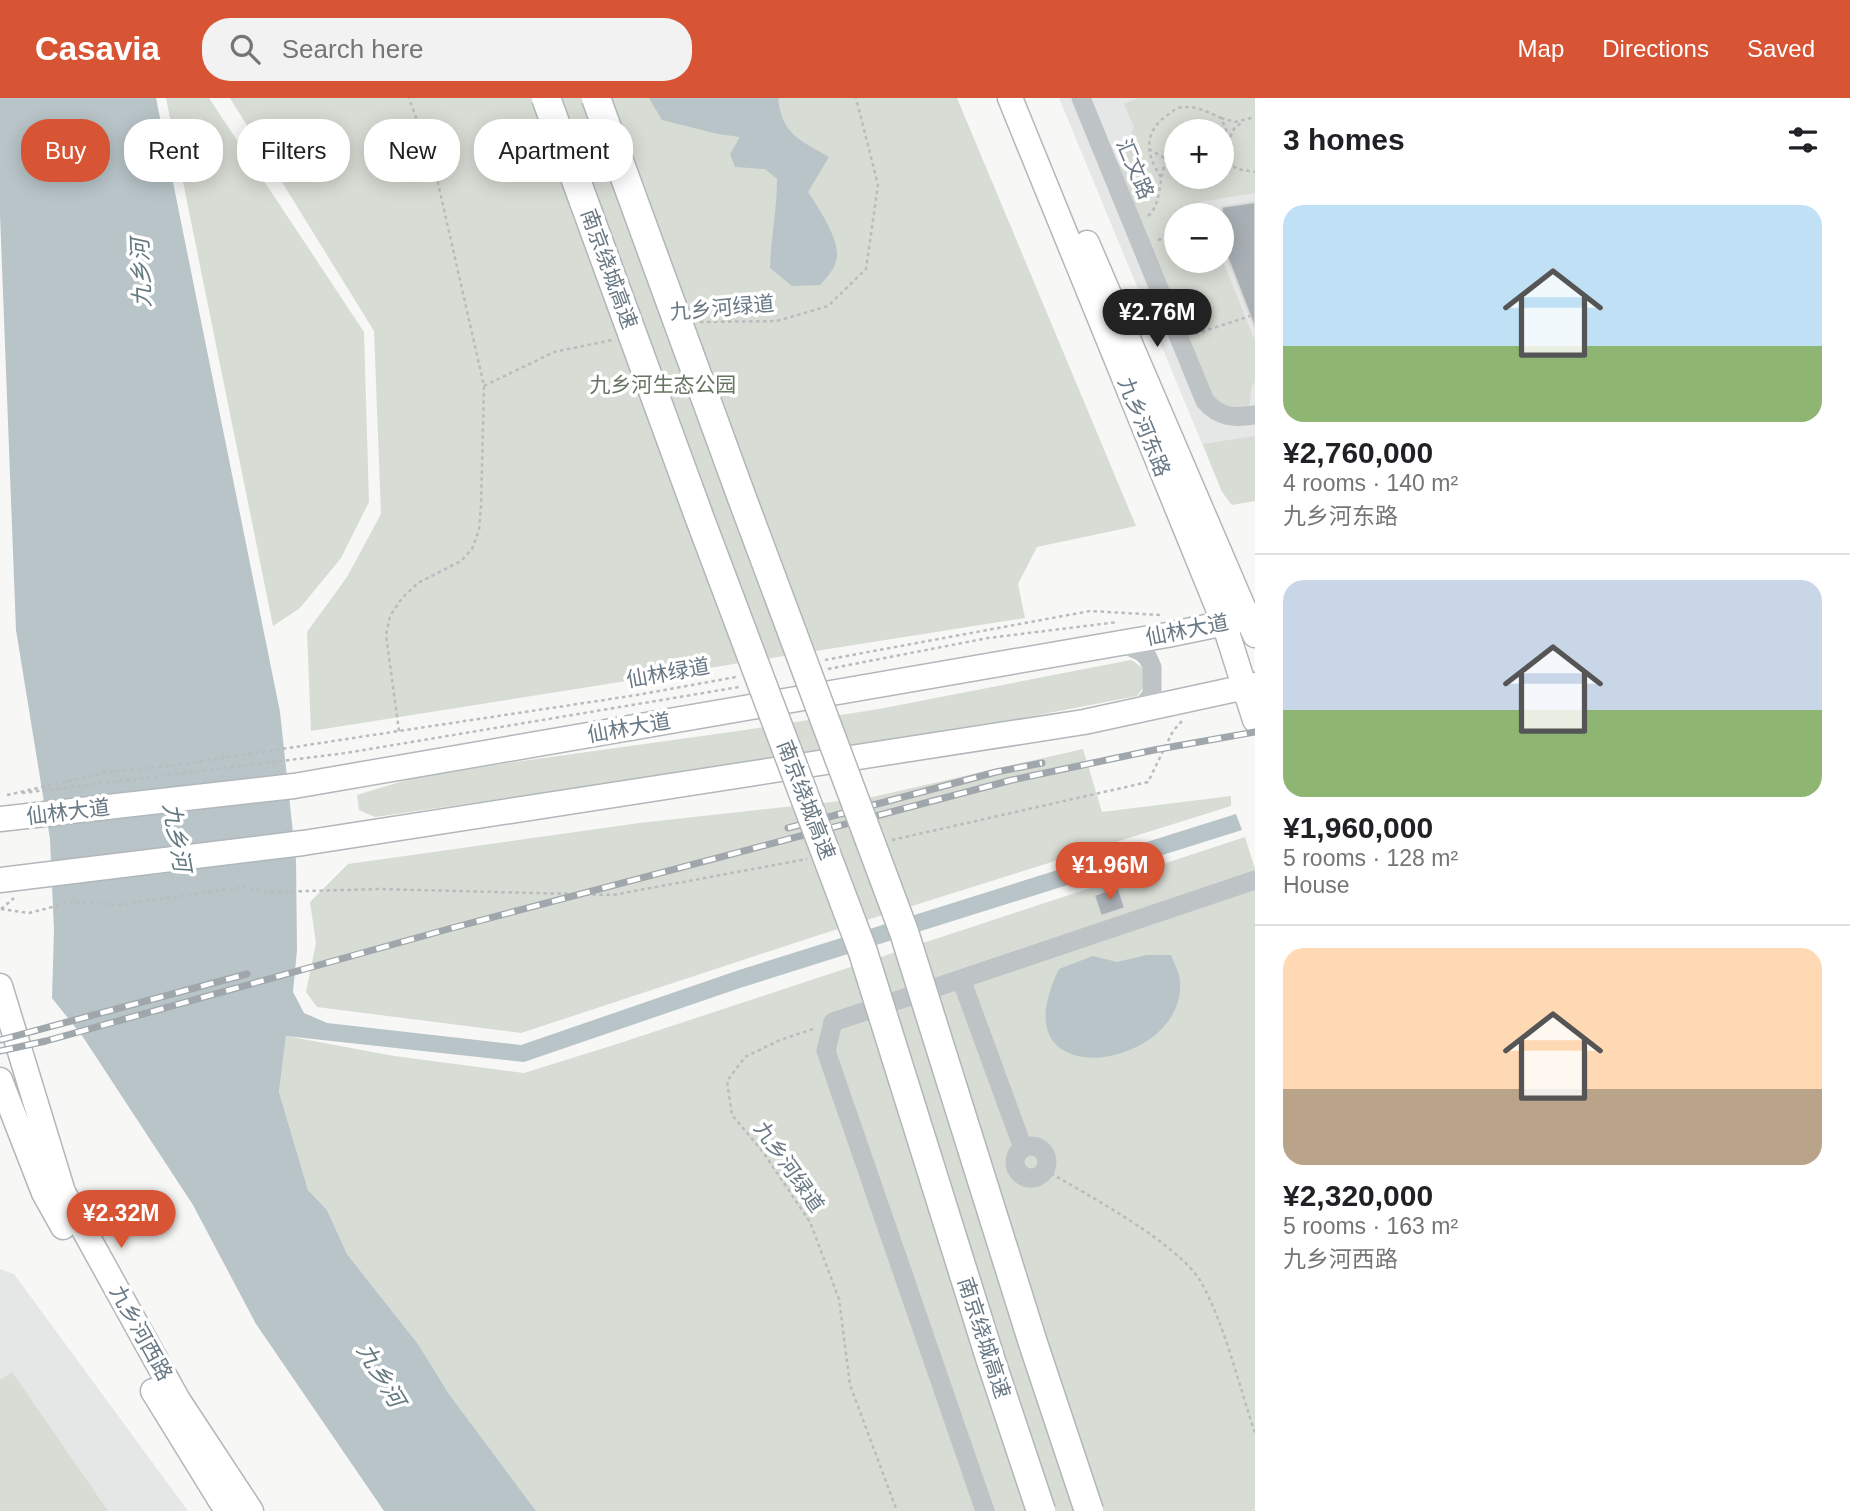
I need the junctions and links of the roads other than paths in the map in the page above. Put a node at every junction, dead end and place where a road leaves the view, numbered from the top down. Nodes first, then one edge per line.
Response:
1 (546, 98) edge
2 (596, 98) edge
3 (1010, 98) edge
4 (1025, 98) edge
5 (1081, 98) edge
6 (1255, 415) edge
7 (1245, 623) edge
8 (1123, 632) junction
9 (1250, 686) edge
10 (1138, 711) junction
11 (1255, 720) edge
12 (0, 820) edge
13 (0, 880) edge
14 (1255, 880) edge
15 (961, 979) junction
16 (0, 986) edge
17 (0, 1080) edge
18 (1045, 1170) road end
19 (228, 1511) edge
20 (251, 1511) edge
21 (985, 1511) edge
22 (1041, 1511) edge
23 (1089, 1511) edge

1 - 22 highway, 南京绕城高速, bridge
2 - 23 highway, bridge
3 - 7 main road, 九乡河东路
4 - 7 main road, 九乡河东路
5 - 6 street, 汇文路
7 - 8 main road, 仙林大道
7 - 9 main road, 九乡河东路
8 - 10 street
8 - 12 main road, 仙林大道
9 - 10 main road
9 - 11 main road, 九乡河东路
10 - 13 main road
14 - 15 street
15 - 18 street
15 - 21 street
16 - 20 main road, 九乡河西路
17 - 19 main road, 九乡河西路

